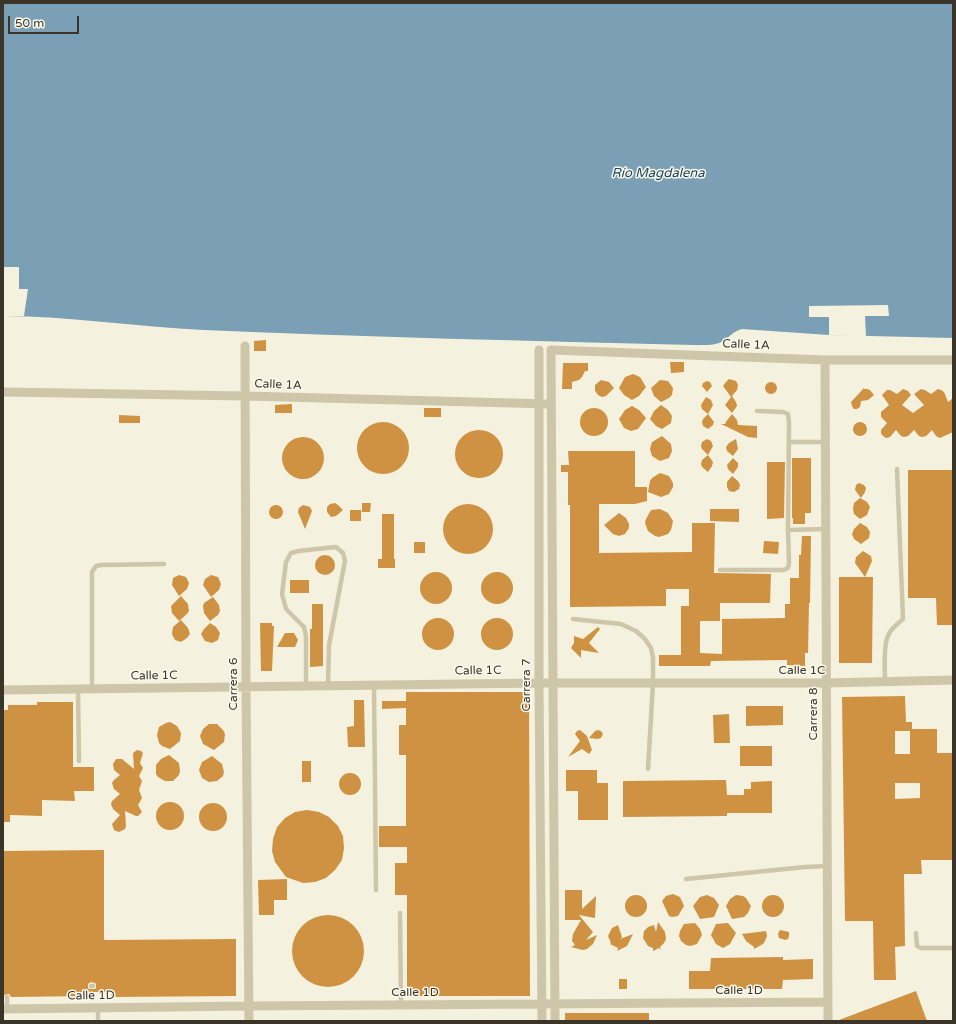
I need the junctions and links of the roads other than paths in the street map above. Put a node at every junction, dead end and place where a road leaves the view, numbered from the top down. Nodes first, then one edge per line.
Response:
1 (245, 346) dead end
2 (538, 350) joint
3 (551, 350) junction
4 (825, 360) junction
5 (953, 360) edge
6 (3, 392) edge
7 (245, 396) junction
8 (538, 404) junction
9 (551, 404) junction
10 (757, 412) dead end
11 (789, 442) junction
12 (825, 442) junction
13 (897, 470) dead end
14 (825, 528) junction
15 (788, 530) junction
16 (538, 531) junction
17 (552, 531) junction
18 (164, 564) dead end
19 (720, 570) dead end
20 (573, 620) dead end
21 (539, 622) junction
22 (553, 622) junction
23 (953, 680) edge
24 (885, 681) junction
25 (539, 683) junction
26 (553, 683) junction
27 (653, 683) junction
28 (826, 683) junction
29 (374, 685) junction
30 (306, 686) junction
31 (328, 686) junction
32 (246, 687) junction
33 (78, 689) junction
34 (92, 689) junction
35 (3, 690) edge
36 (79, 761) dead end
37 (648, 768) dead end
38 (827, 866) junction
39 (686, 879) dead end
40 (376, 890) dead end
41 (400, 913) dead end
42 (916, 933) dead end
43 (953, 948) edge
44 (7, 997) dead end
45 (827, 1002) junction
46 (542, 1004) junction
47 (555, 1004) junction
48 (401, 1005) junction
49 (248, 1006) junction
50 (98, 1008) junction
51 (5, 1009) edge
52 (98, 1021) edge
53 (249, 1021) edge
54 (542, 1021) edge
55 (555, 1021) edge
56 (828, 1021) edge

1 - 7 street, Carrera 6
2 - 3 lane, Calle 1A
2 - 8 street, Carrera 7
3 - 4 street, Calle 1A
3 - 9 street
4 - 5 street, Calle 1A
4 - 12 street, Carrera 8
6 - 7 street, Calle 1A
7 - 8 street, Calle 1A
7 - 32 street, Carrera 6
8 - 9 street, Calle 1A
8 - 16 street, Carrera 7
9 - 17 street
10 - 11 lane
11 - 12 lane
11 - 15 lane
12 - 14 street, Carrera 8
13 - 24 lane
14 - 15 lane
14 - 28 street, Carrera 8
15 - 19 lane
16 - 17 lane
16 - 21 street, Carrera 7
17 - 22 street
18 - 34 lane
20 - 27 lane
21 - 22 lane
21 - 25 street, Carrera 7
22 - 26 street
23 - 24 street, Calle 1C
24 - 28 street, Calle 1C
25 - 26 street, Calle 1C
25 - 29 street, Calle 1C
25 - 46 street, Carrera 7
26 - 27 street, Calle 1C
26 - 47 street
27 - 28 street, Calle 1C
27 - 37 lane
28 - 38 street, Carrera 8
29 - 31 street, Calle 1C
29 - 40 lane
30 - 31 street, Calle 1C
30 - 31 lane
30 - 32 street, Calle 1C
32 - 34 street, Calle 1C
32 - 49 street, Carrera 6
33 - 34 street, Calle 1C
33 - 35 street, Calle 1C
33 - 36 lane
38 - 39 lane
38 - 45 street, Carrera 8
41 - 48 lane
42 - 43 lane
44 - 51 lane
45 - 47 street, Calle 1D
45 - 56 street, Carrera 8
46 - 47 street, Calle 1D
46 - 48 street, Calle 1D
46 - 54 street, Carrera 7
47 - 55 street
48 - 49 street, Calle 1D
49 - 50 street, Calle 1D
49 - 53 street, Carrera 6
50 - 51 street, Calle 1D
50 - 52 lane

